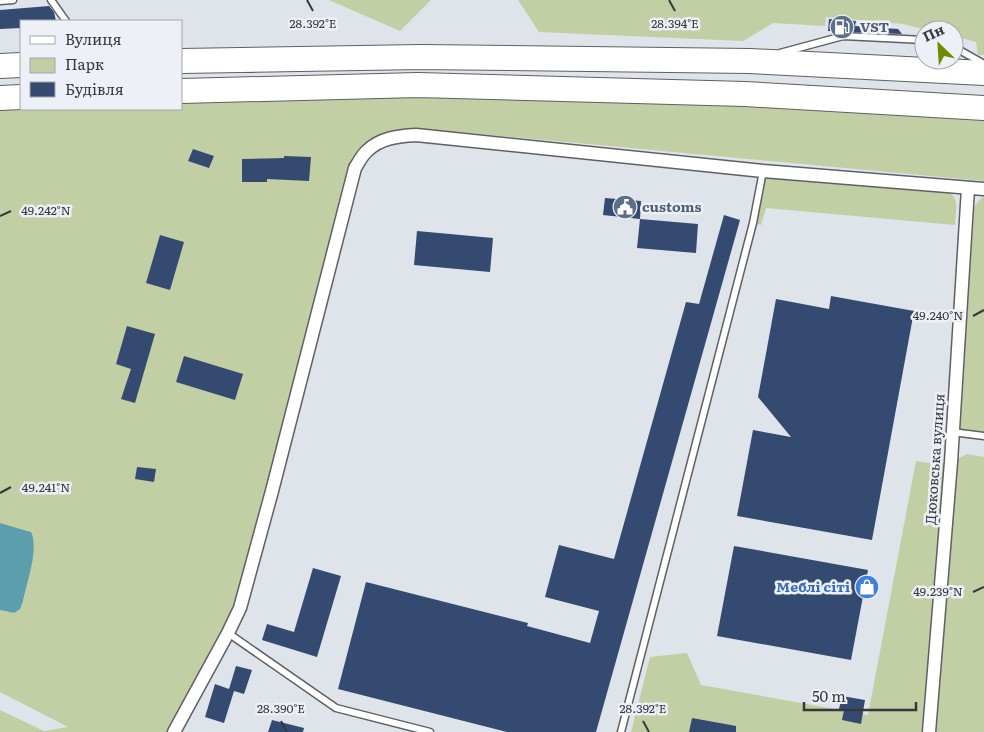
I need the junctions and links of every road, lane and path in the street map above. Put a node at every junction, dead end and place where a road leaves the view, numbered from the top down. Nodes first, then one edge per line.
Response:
1 (13, 0) edge
2 (52, 0) edge
3 (0, 1) edge
4 (65, 20) edge
5 (914, 40) edge
6 (964, 53) edge
7 (182, 61) edge
8 (750, 61) junction
9 (984, 64) edge
10 (20, 65) edge
11 (0, 66) edge
12 (984, 73) edge
13 (182, 91) edge
14 (20, 97) edge
15 (0, 98) edge
16 (984, 108) edge
17 (763, 171) junction
18 (968, 188) junction
19 (984, 189) edge
20 (952, 432) junction
21 (984, 436) edge
22 (228, 633) junction
23 (174, 732) edge
24 (430, 732) edge
25 (621, 732) edge
26 (928, 732) edge

1 - 3 lane
2 - 4 lane
5 - 8 lane
6 - 9 lane
7 - 8 highway
8 - 12 highway
10 - 11 highway
13 - 16 highway
14 - 15 highway
17 - 18 street
17 - 22 street
17 - 25 lane
18 - 19 street
18 - 20 street, Дюковська вулиця
20 - 21 lane
20 - 26 street, Дюковська вулиця
22 - 23 street
22 - 24 lane

